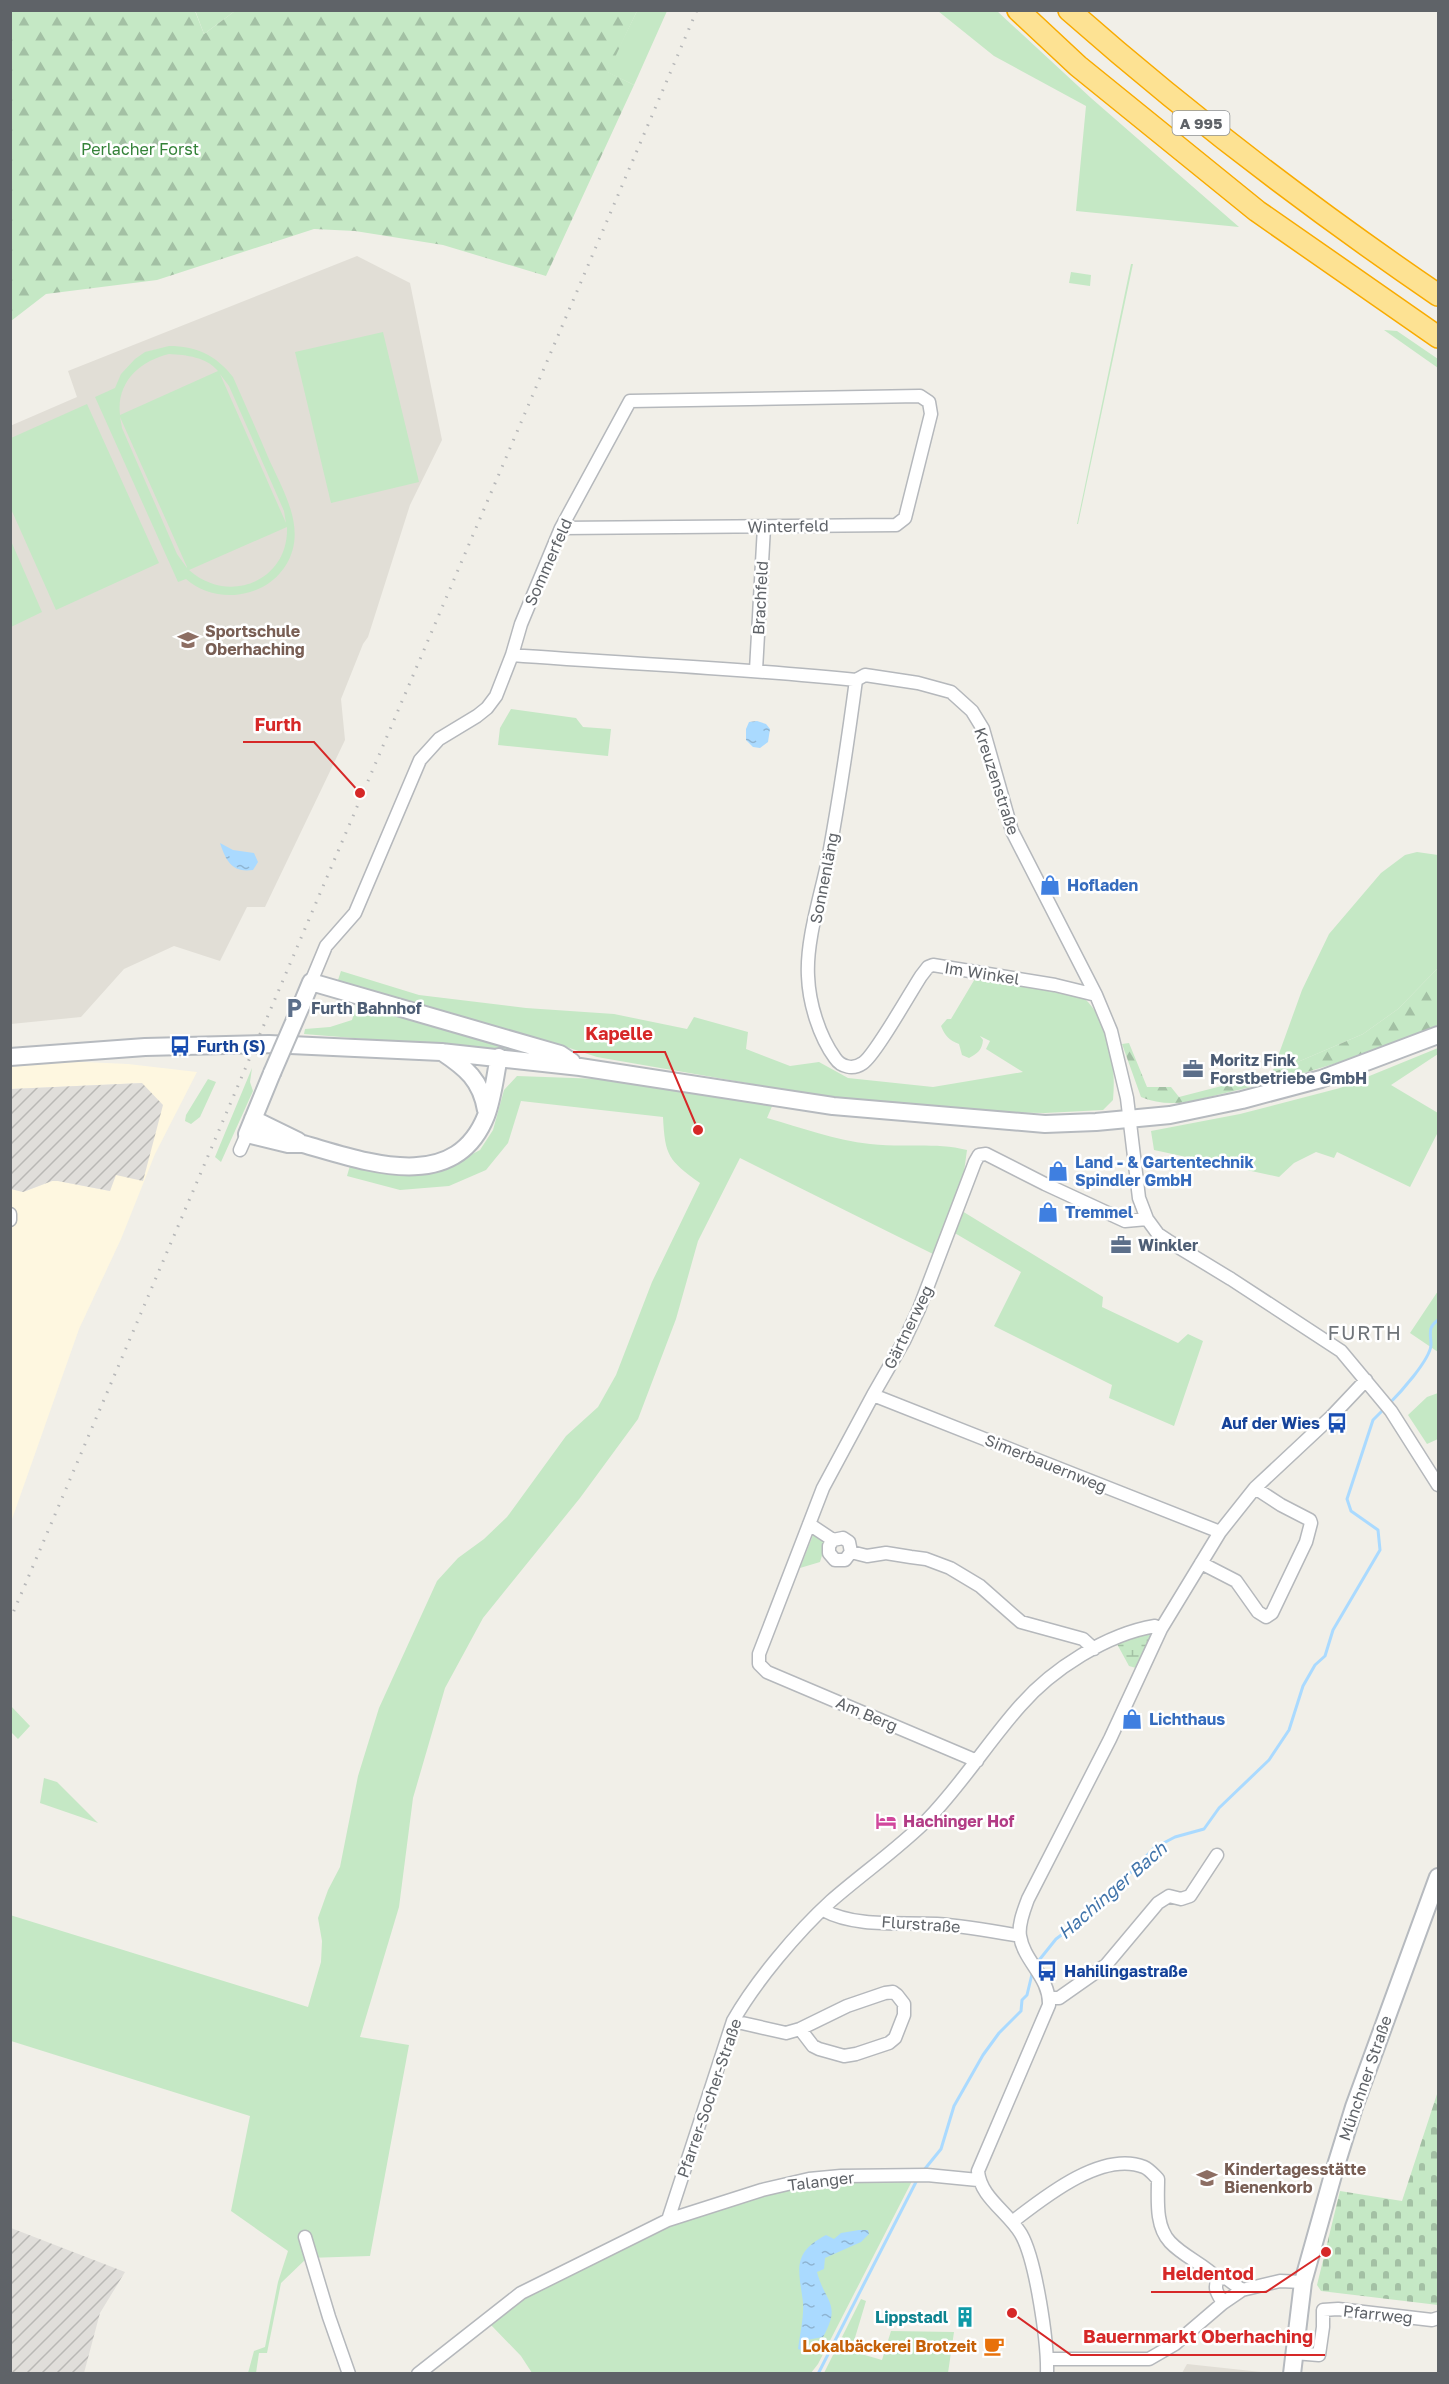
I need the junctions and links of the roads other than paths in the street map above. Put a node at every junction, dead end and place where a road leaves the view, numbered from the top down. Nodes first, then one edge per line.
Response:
1 (1018, 10) edge
2 (1069, 10) edge
3 (1438, 295) edge
4 (1438, 337) edge
5 (931, 414) joint
6 (764, 527) junction
7 (561, 528) junction
8 (512, 655) junction
9 (756, 670) junction
10 (861, 677) junction
11 (311, 982) junction
12 (1096, 995) junction
13 (1438, 1035) edge
14 (441, 1052) junction
15 (10, 1057) edge
16 (499, 1057) junction
17 (580, 1066) junction
18 (846, 1067) joint
19 (487, 1114) junction
20 (1130, 1119) junction
21 (250, 1126) junction
22 (240, 1150) dead end
23 (10, 1214) edge
24 (1147, 1219) junction
25 (10, 1220) edge
26 (1366, 1380) junction
27 (873, 1395) junction
28 (1438, 1485) edge
29 (1255, 1488) junction
30 (809, 1524) junction
31 (1220, 1532) junction
32 (833, 1539) junction
33 (851, 1552) junction
34 (1201, 1563) junction
35 (1161, 1629) junction
36 (1094, 1649) junction
37 (759, 1664) joint
38 (977, 1761) junction
39 (1217, 1856) dead end
40 (1438, 1877) edge
41 (823, 1910) junction
42 (1020, 1936) junction
43 (1049, 1998) junction
44 (733, 2021) junction
45 (800, 2030) junction
46 (978, 2180) junction
47 (668, 2220) junction
48 (1012, 2222) junction
49 (305, 2237) dead end
50 (1218, 2279) junction
51 (1303, 2282) junction
52 (1242, 2290) junction
53 (1223, 2303) junction
54 (1436, 2322) edge
55 (1294, 2354) junction
56 (1047, 2359) junction
57 (349, 2373) edge
58 (418, 2373) edge
59 (1047, 2373) edge
60 (1292, 2373) edge

1 - 4 highway, A 995
2 - 3 highway, A 995
5 - 6 street, Winterfeld
5 - 7 street, Sommerfeld
6 - 7 street, Winterfeld
6 - 9 street, Brachfeld
7 - 8 street, Sommerfeld
8 - 9 street, Kreuzenstraße
8 - 11 street, Sommerfeld
9 - 10 street, Kreuzenstraße
10 - 12 street, Kreuzenstraße
10 - 18 street, Sonnenläng
11 - 17 main road
11 - 21 main road, bridge
12 - 18 street, Im Winkel
12 - 20 street, Kreuzenstraße
13 - 20 main road
14 - 15 main road
14 - 16 main road
14 - 19 main road
16 - 17 main road
16 - 19 main road
17 - 20 main road
19 - 21 main road
20 - 24 street, Kreuzenstraße
21 - 22 street
23 - 25 street
24 - 26 street
24 - 27 street, Gärtnerweg
26 - 28 street
26 - 29 street
27 - 30 street, Gärtnerweg
27 - 31 street, Simerbauernweg
29 - 31 street
29 - 34 street
30 - 32 street
30 - 37 street, Gärtnerweg
31 - 34 street
32 - 33 street
32 - 33 street
33 - 36 street
34 - 35 street
35 - 36 street, Pfarrer-Socher-Straße
35 - 42 street
36 - 38 street, Pfarrer-Socher-Straße
37 - 38 street, Am Berg
38 - 41 street, Pfarrer-Socher-Straße
39 - 43 street
40 - 51 main road, Münchner Straße
41 - 42 street, Flurstraße
41 - 44 street, Pfarrer-Socher-Straße
42 - 43 street
43 - 46 street
44 - 45 street
44 - 47 street, Pfarrer-Socher-Straße
45 - 45 street
46 - 47 street, Talanger
46 - 48 street
47 - 58 street
48 - 50 street
48 - 56 street
49 - 57 street
50 - 52 street
50 - 53 street
51 - 52 street
51 - 55 main road, Münchner Straße
52 - 53 street
53 - 56 street
54 - 55 street, Pfarrweg
55 - 60 main road, Münchner Straße
56 - 59 street

